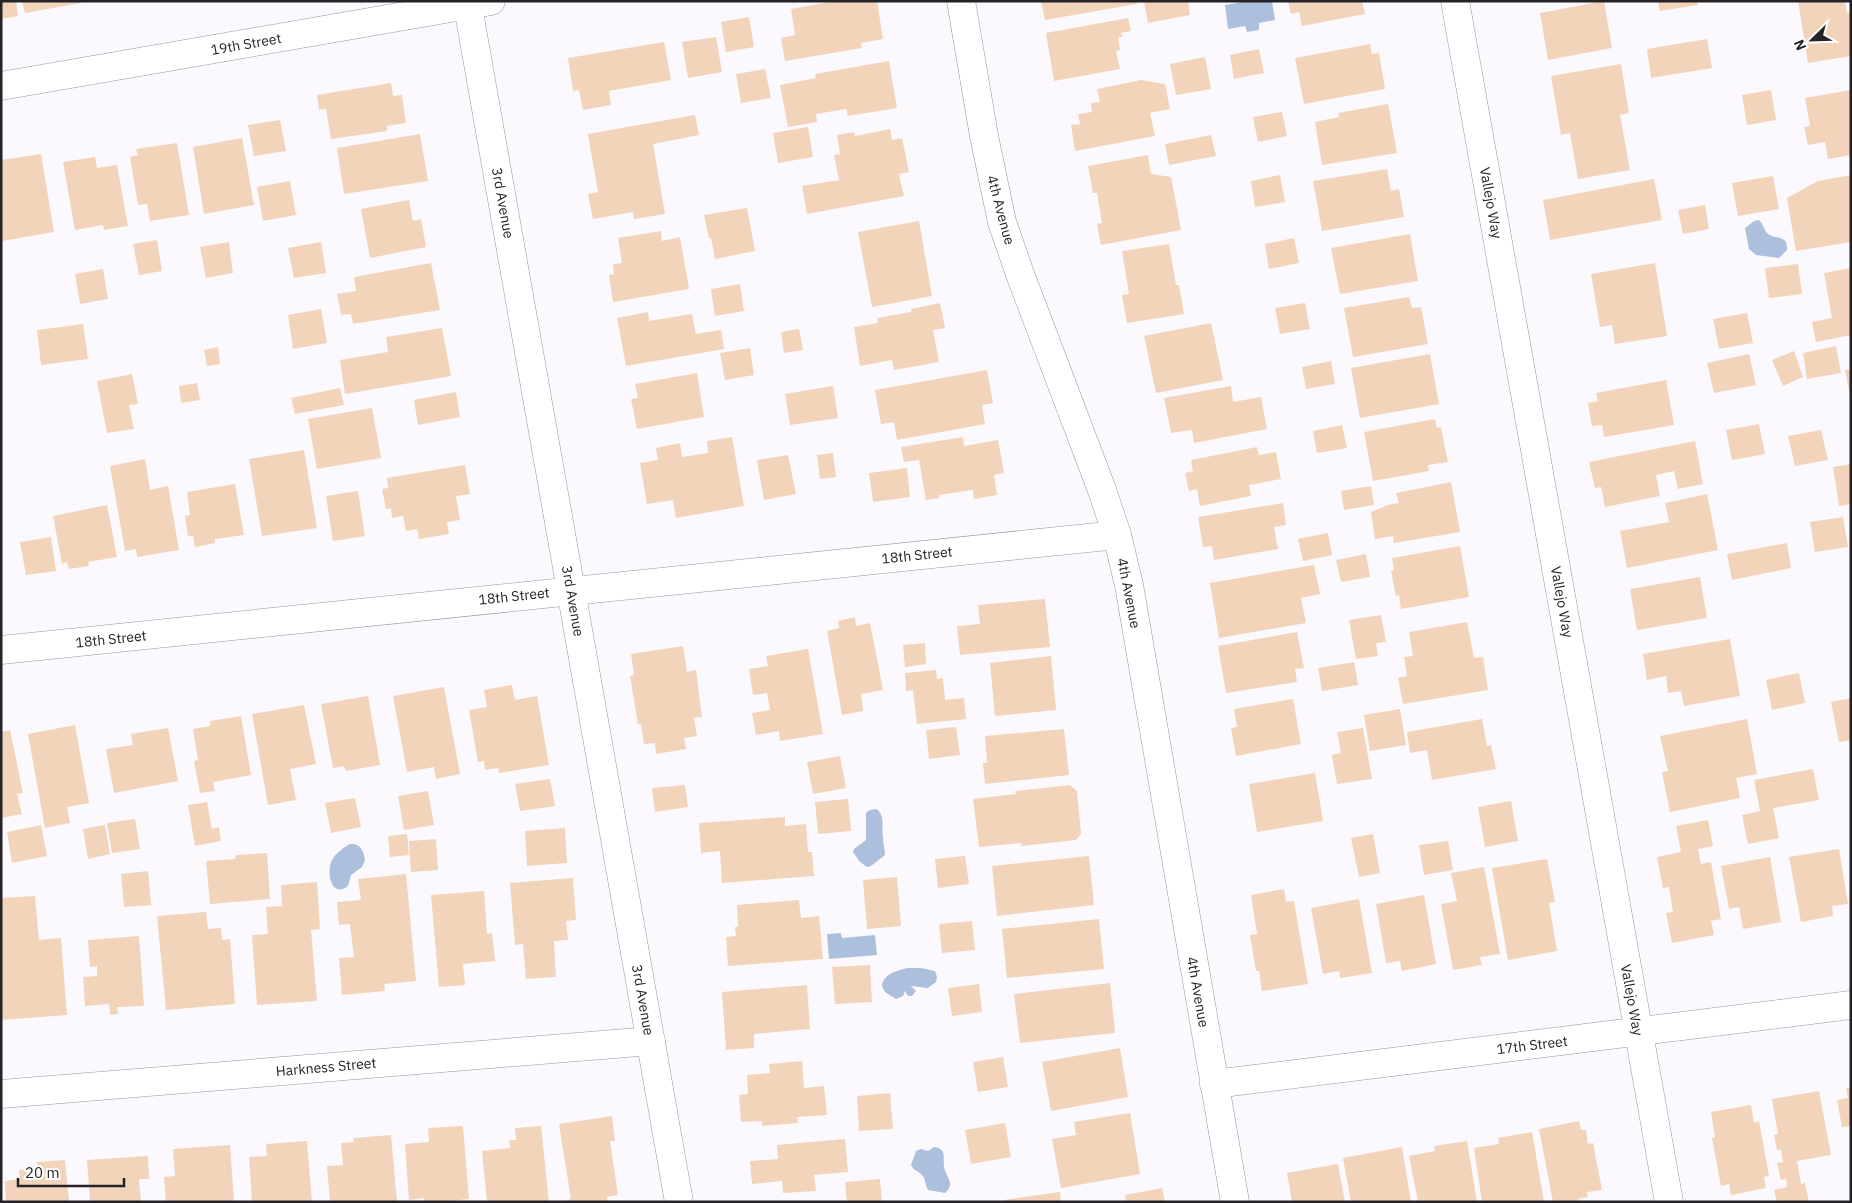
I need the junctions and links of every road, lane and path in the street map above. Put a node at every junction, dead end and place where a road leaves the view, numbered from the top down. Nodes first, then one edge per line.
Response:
1 (961, 1) edge
2 (1455, 1) edge
3 (475, 3) edge
4 (1, 86) edge
5 (1117, 534) junction
6 (571, 590) junction
7 (1, 650) edge
8 (1851, 1004) edge
9 (1638, 1032) junction
10 (650, 1040) junction
11 (1214, 1084) junction
12 (1, 1094) edge
13 (679, 1202) edge
14 (1234, 1202) edge
15 (1669, 1202) edge

1 - 5 street, 4th Avenue
2 - 9 street, Vallejo Way
3 - 4 street, 19th Street
3 - 6 street, 3rd Avenue
5 - 6 street, 18th Street
5 - 11 street, 4th Avenue
6 - 7 street, 18th Street
6 - 10 street, 3rd Avenue
8 - 9 street, 17th Street
9 - 11 street, 17th Street
9 - 15 street, Vallejo Way
10 - 12 street, Harkness Street
10 - 13 street, 3rd Avenue
11 - 14 street, 4th Avenue

